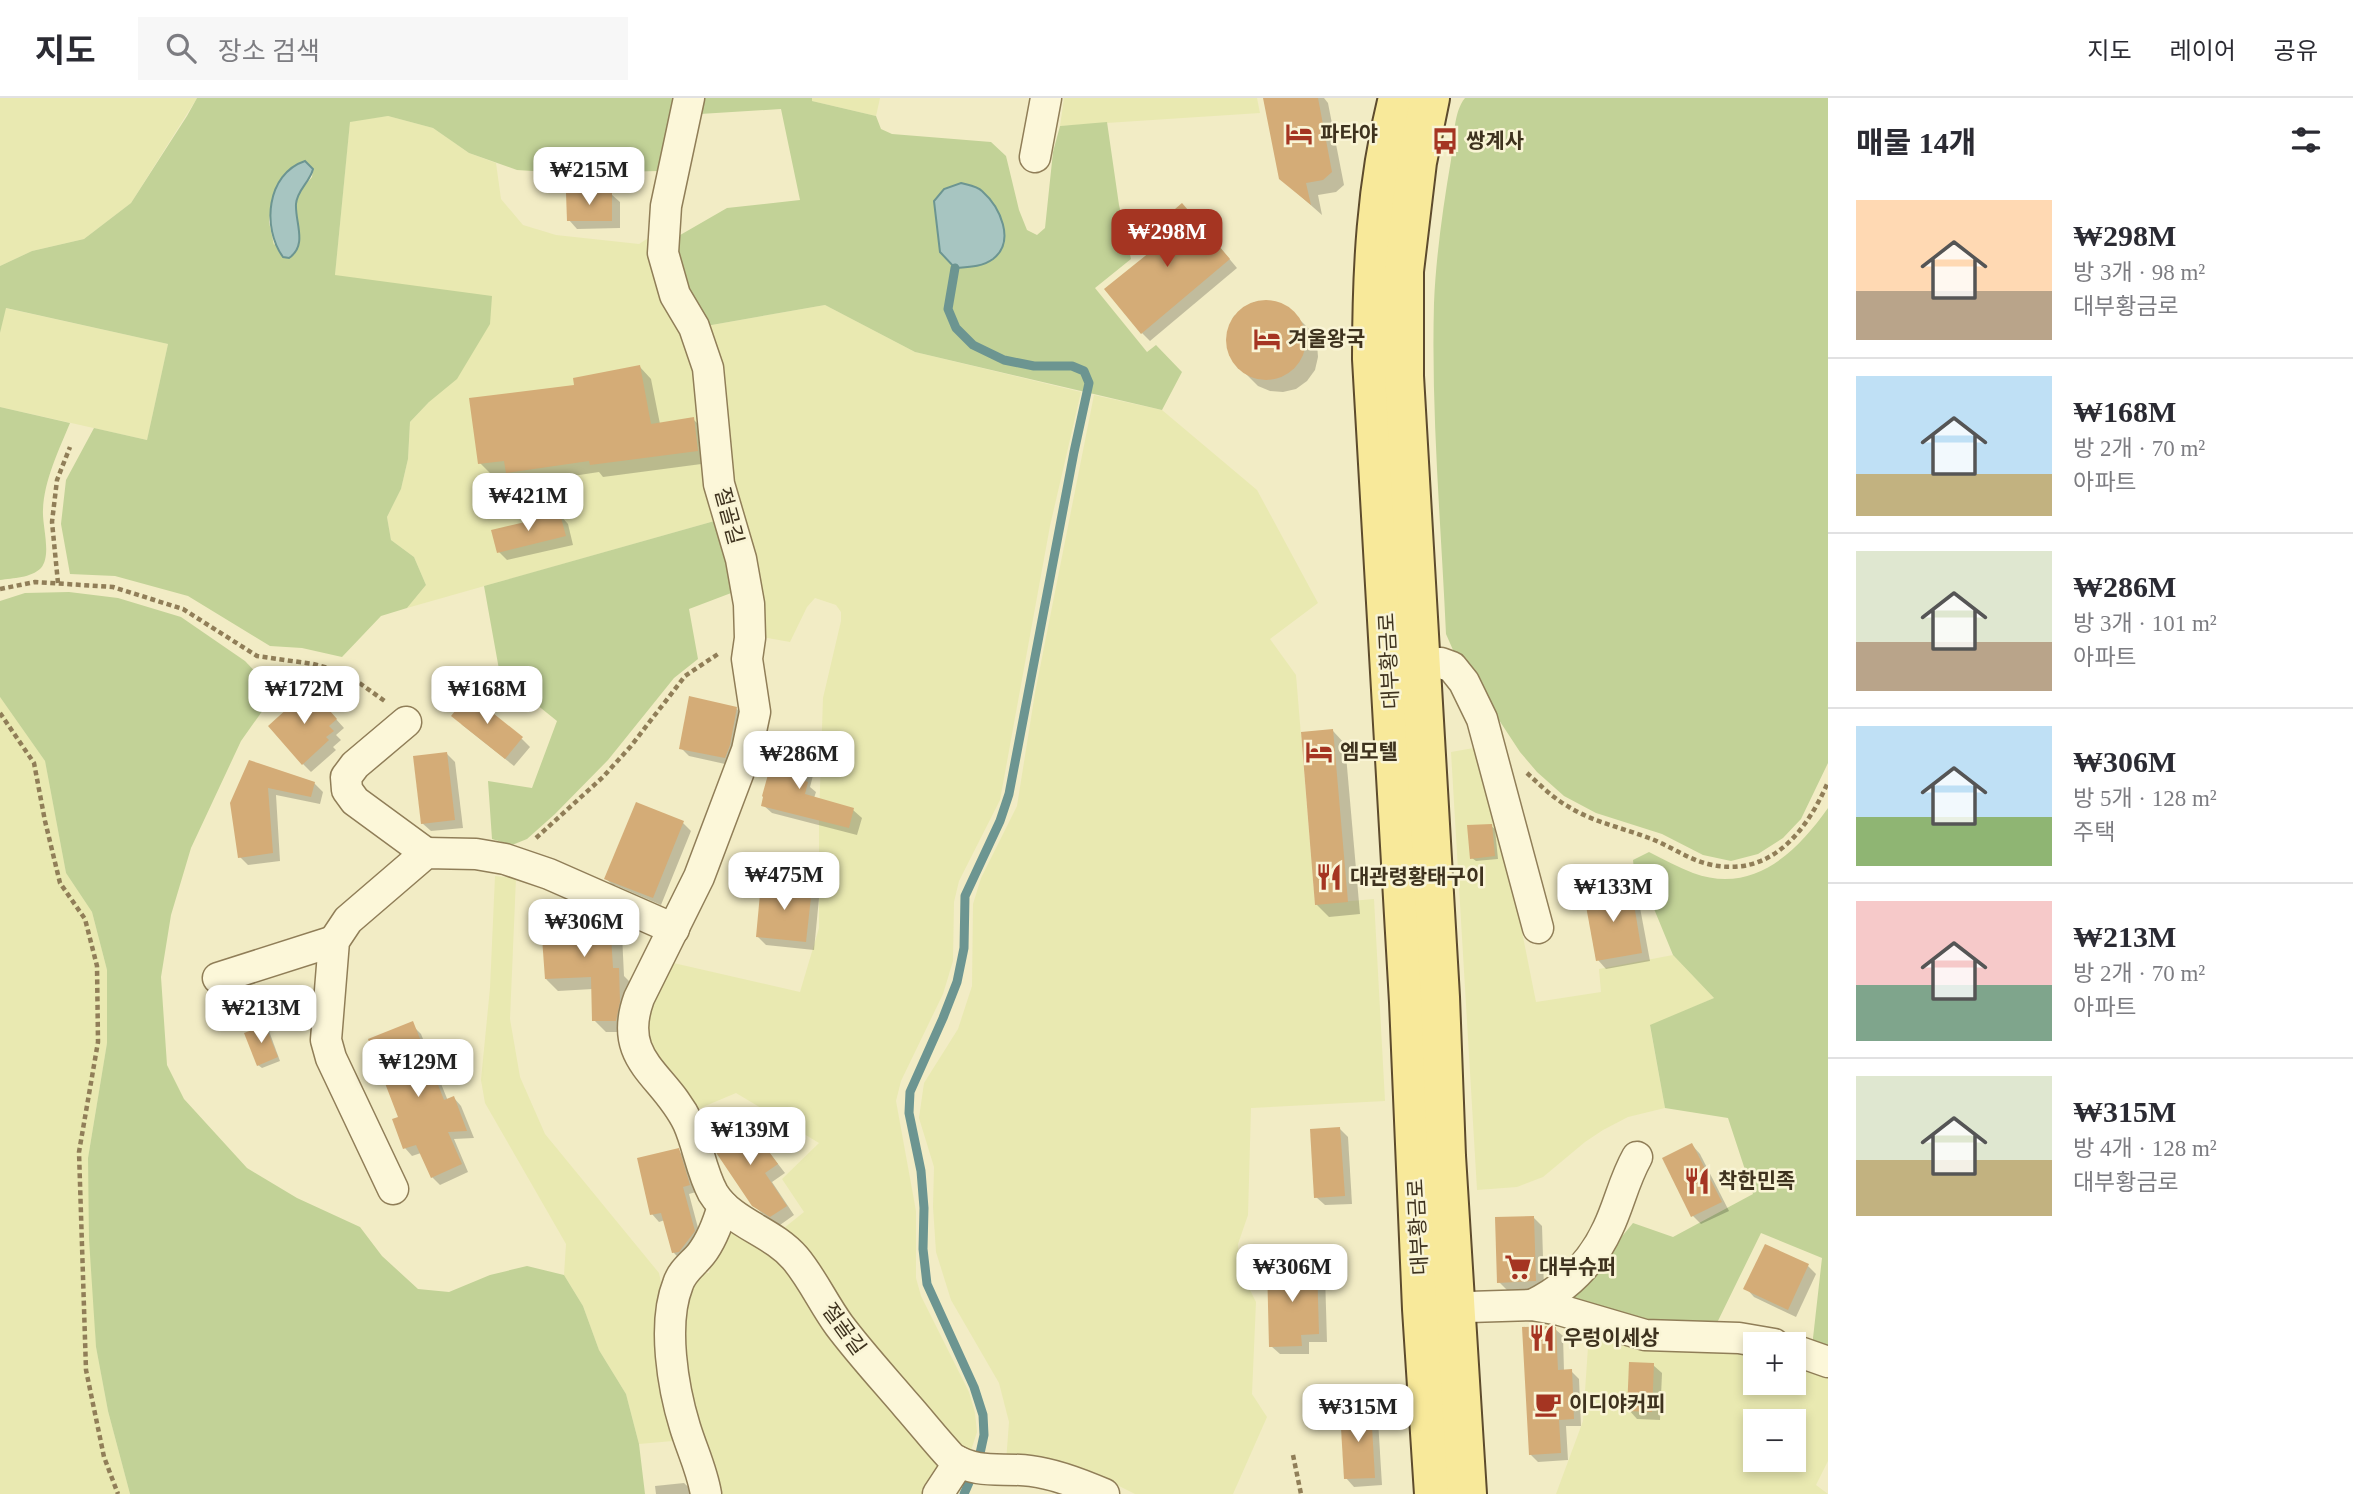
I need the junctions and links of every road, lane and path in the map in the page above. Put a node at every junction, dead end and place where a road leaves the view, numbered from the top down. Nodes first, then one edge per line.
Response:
1 (689, 98) edge
2 (1046, 98) edge
3 (1398, 98) edge
4 (1430, 98) edge
5 (1035, 157) dead end
6 (70, 447) dead end
7 (58, 584) junction
8 (0, 589) edge
9 (750, 638) junction
10 (1419, 665) junction
11 (0, 713) edge
12 (406, 722) joint
13 (1522, 768) dead end
14 (1828, 782) edge
15 (426, 853) junction
16 (505, 859) junction
17 (1538, 928) dead end
18 (674, 929) junction
19 (334, 941) junction
20 (218, 978) dead end
21 (1637, 1157) dead end
22 (393, 1189) dead end
23 (723, 1206) junction
24 (1532, 1305) junction
25 (1438, 1308) junction
26 (1743, 1339) edge
27 (1806, 1354) edge
28 (1828, 1362) edge
29 (1293, 1455) dead end
30 (959, 1462) junction
31 (1002, 1482) edge
32 (118, 1494) edge
33 (706, 1494) edge
34 (938, 1494) edge
35 (1104, 1494) edge
36 (1301, 1494) edge
37 (1434, 1494) edge
38 (1467, 1494) edge

1 - 9 lane, 절골길
2 - 5 lane
3 - 25 main road, 대부황금로
4 - 10 main road, 대부황금로
6 - 7 path
7 - 8 path
7 - 12 path
9 - 16 path
9 - 18 lane, 절골길
10 - 17 lane
10 - 25 main road, 대부황금로
11 - 32 path
12 - 15 lane
13 - 14 path
15 - 16 lane
15 - 19 lane
16 - 18 lane
18 - 23 lane, 절골길
19 - 20 lane
19 - 22 lane
21 - 24 lane
23 - 30 lane, 절골길
23 - 33 lane
24 - 25 lane
24 - 26 lane
25 - 37 main road, 대부황금로
25 - 38 main road, 대부황금로
27 - 28 lane
29 - 36 path
30 - 31 lane
30 - 34 lane
31 - 35 lane

